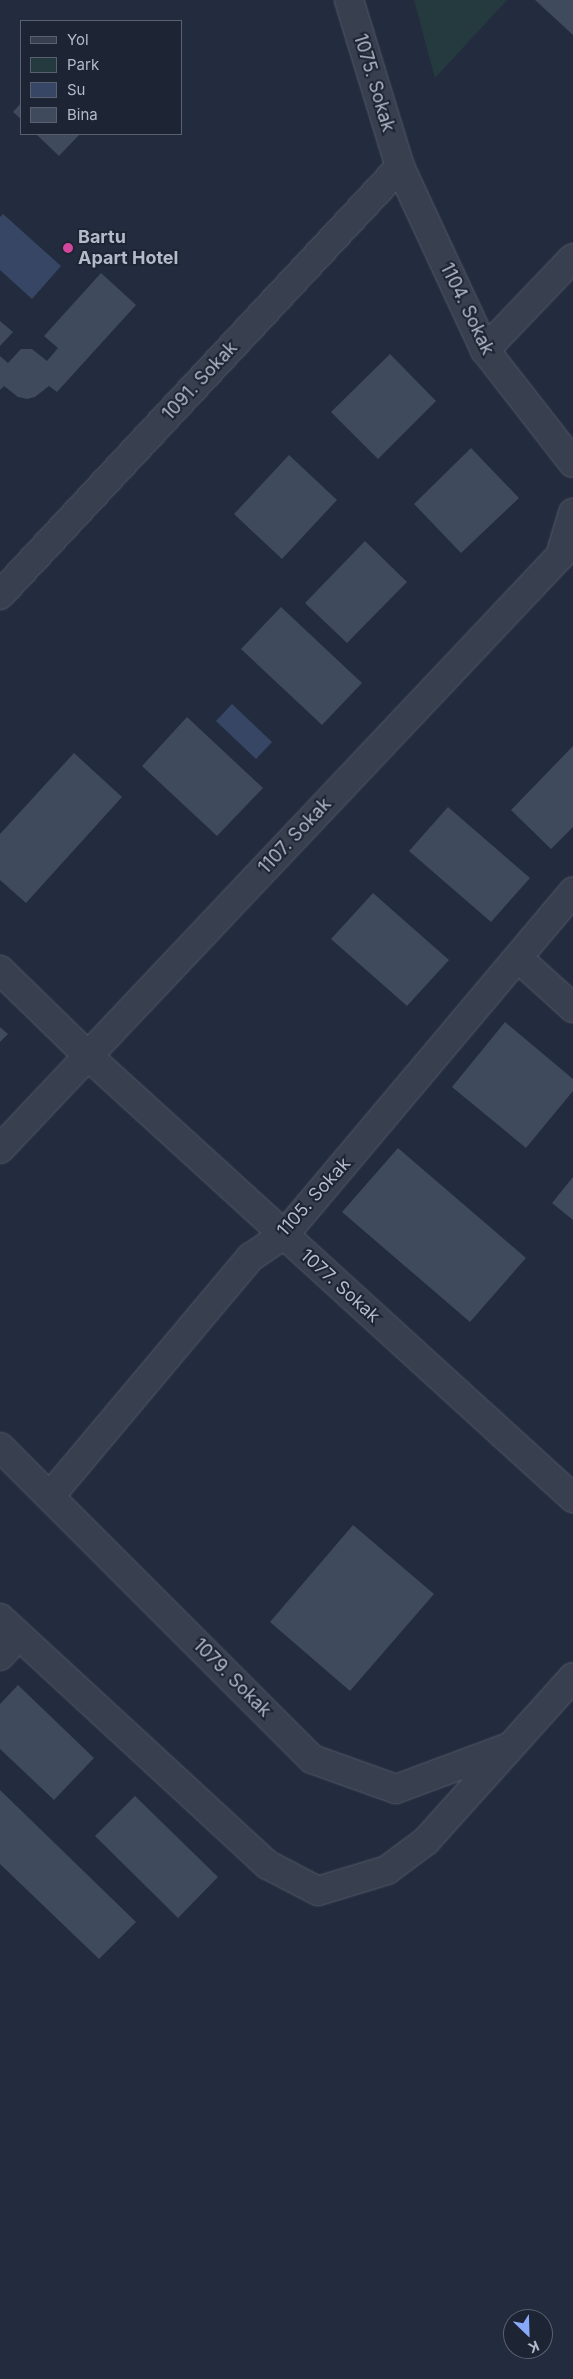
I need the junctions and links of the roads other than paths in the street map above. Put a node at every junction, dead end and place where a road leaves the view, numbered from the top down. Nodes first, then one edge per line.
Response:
1 (349, 0) edge
2 (400, 167) junction
3 (573, 258) edge
4 (485, 350) junction
5 (573, 463) edge
6 (573, 513) edge
7 (0, 595) edge
8 (573, 892) edge
9 (519, 959) junction
10 (0, 970) edge
11 (573, 1008) edge
12 (87, 1055) junction
13 (0, 1148) edge
14 (284, 1235) junction
15 (0, 1447) edge
16 (50, 1495) junction
17 (573, 1498) edge
18 (9, 1627) edge
19 (0, 1656) edge
20 (573, 1677) edge
21 (512, 1746) junction

1 - 2 street, 1075. Sokak
2 - 4 street, 1104. Sokak
2 - 7 street, 1091. Sokak
3 - 4 street
4 - 5 street, 1104. Sokak
6 - 12 street, 1107. Sokak
8 - 9 street, 1105. Sokak
9 - 11 street
9 - 14 street, 1105. Sokak
10 - 12 street, 1077. Sokak
12 - 13 street, 1107. Sokak
12 - 14 street, 1077. Sokak
14 - 16 street, 1105. Sokak
14 - 17 street, 1077. Sokak
15 - 16 street, 1079. Sokak
16 - 21 street, 1079. Sokak
18 - 19 street
18 - 21 street
20 - 21 street

